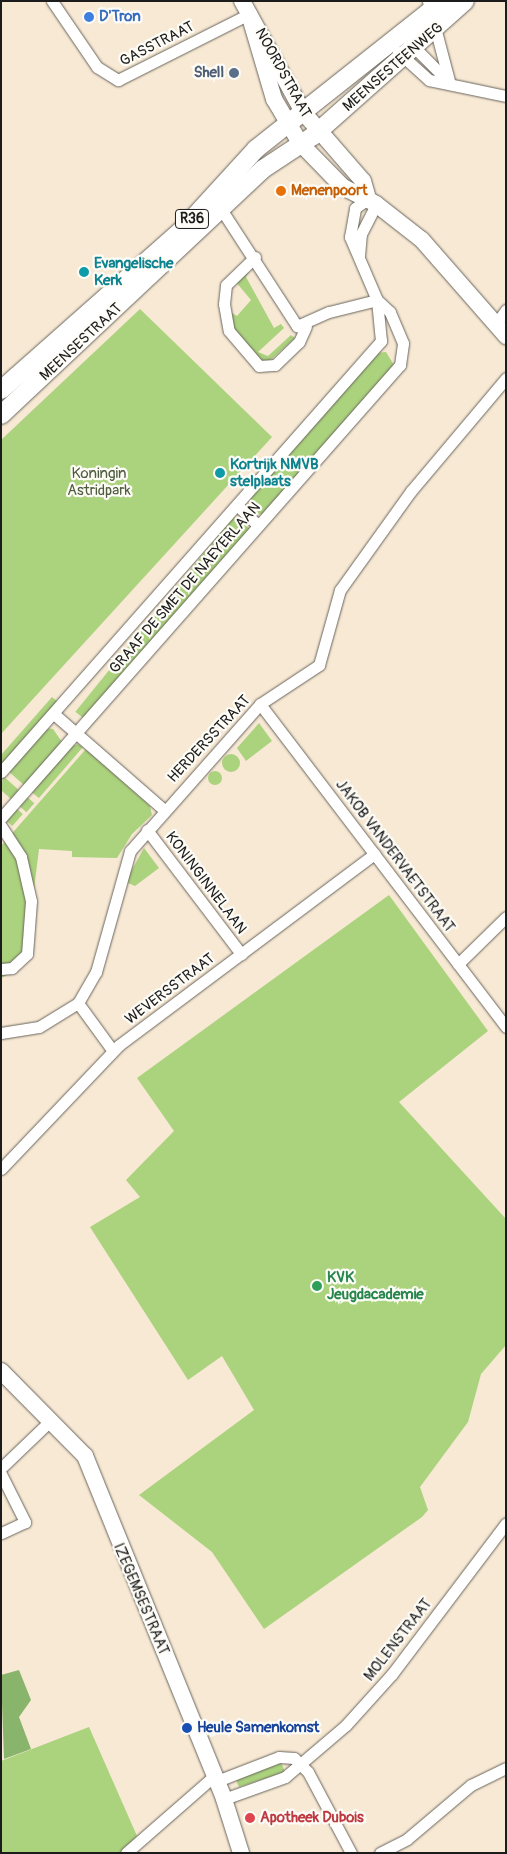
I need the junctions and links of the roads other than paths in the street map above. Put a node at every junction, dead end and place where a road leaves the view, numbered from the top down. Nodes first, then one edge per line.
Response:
1 (52, 1) edge
2 (465, 1) edge
3 (435, 4) edge
4 (245, 8) edge
5 (438, 29) junction
6 (397, 41) junction
7 (410, 54) junction
8 (450, 84) junction
9 (506, 96) edge
10 (303, 112) junction
11 (287, 124) junction
12 (318, 131) junction
13 (300, 143) junction
14 (372, 201) junction
15 (221, 210) junction
16 (359, 256) junction
17 (255, 257) junction
18 (377, 300) junction
19 (506, 310) edge
20 (306, 326) junction
21 (501, 330) edge
22 (506, 378) edge
23 (1, 390) edge
24 (1, 415) edge
25 (237, 505) junction
26 (258, 525) junction
27 (260, 704) junction
28 (54, 714) junction
29 (76, 734) junction
30 (1, 772) edge
31 (164, 810) junction
32 (1, 818) edge
33 (1, 826) edge
34 (147, 830) junction
35 (374, 854) junction
36 (506, 917) edge
37 (241, 954) junction
38 (458, 964) junction
39 (1, 969) edge
40 (78, 1003) junction
41 (506, 1027) edge
42 (1, 1033) edge
43 (113, 1051) junction
44 (1, 1169) edge
45 (1, 1371) edge
46 (51, 1420) junction
47 (1, 1468) edge
48 (1, 1474) edge
49 (506, 1523) edge
50 (1, 1533) edge
51 (301, 1764) junction
52 (506, 1768) edge
53 (216, 1778) junction
54 (224, 1799) junction
55 (126, 1853) edge
56 (241, 1853) edge
57 (351, 1853) edge
58 (380, 1853) edge

1 - 4 street, GASSTRAAT
2 - 5 main road, MEENSESTEENWEG / R36
3 - 5 street
3 - 6 main road, MEENSESTEENWEG / R36
4 - 10 street, NOORDSTRAAT
4 - 11 street, NOORDSTRAAT
5 - 7 main road, MEENSESTEENWEG / R36
5 - 8 street
6 - 7 street
6 - 10 main road, MEENSESTEENWEG / R36
7 - 8 street
7 - 12 main road, MEENSESTEENWEG / R36
8 - 9 street
10 - 11 main road, MEENSESTRAAT / R36
10 - 12 street, NOORDSTRAAT
11 - 13 street, NOORDSTRAAT
11 - 23 main road, MEENSESTRAAT / R36
12 - 13 main road, MEENSESTRAAT / R36
12 - 14 street, NOORDSTRAAT
13 - 14 street, NOORDSTRAAT
13 - 15 main road, MEENSESTRAAT / R36
14 - 16 street, GRAAF DE SMET DE NAEYERLAAN
14 - 16 street, GRAAF DE SMET DE NAEYERLAAN
14 - 21 street, NOORDSTRAAT
15 - 17 street
15 - 24 main road, MEENSESTRAAT / R36
16 - 18 street, GRAAF DE SMET DE NAEYERLAAN
17 - 20 street
17 - 20 street
18 - 20 street
18 - 25 street, GRAAF DE SMET DE NAEYERLAAN
18 - 26 street, GRAAF DE SMET DE NAEYERLAAN
19 - 21 street
22 - 27 street, HERDERSSTRAAT
25 - 26 street
25 - 28 street, GRAAF DE SMET DE NAEYERLAAN
26 - 29 street, GRAAF DE SMET DE NAEYERLAAN
27 - 31 street, HERDERSSTRAAT
27 - 35 street, JAKOB VANDERVAETSTRAAT
28 - 29 street, KONINGINNELAAN
28 - 30 street, GRAAF DE SMET DE NAEYERLAAN
29 - 31 street, KONINGINNELAAN
29 - 32 street, GRAAF DE SMET DE NAEYERLAAN
31 - 34 street, HERDERSSTRAAT
33 - 39 street
34 - 37 street, KONINGINNELAAN
34 - 40 street, HERDERSSTRAAT
35 - 37 street, WEVERSSTRAAT
35 - 38 street, JAKOB VANDERVAETSTRAAT
36 - 38 street
37 - 43 street, WEVERSSTRAAT
38 - 41 street, JAKOB VANDERVAETSTRAAT
40 - 42 street, HERDERSSTRAAT
40 - 43 street
43 - 44 street, WEVERSSTRAAT
45 - 46 street, IZEGEMSESTRAAT
46 - 47 street
46 - 53 street, IZEGEMSESTRAAT
48 - 50 street
49 - 51 street, MOLENSTRAAT
51 - 53 street
51 - 54 street, MOLENSTRAAT
51 - 57 street
52 - 58 street
53 - 54 street, IZEGEMSESTRAAT
53 - 55 street
54 - 56 street, IZEGEMSESTRAAT

